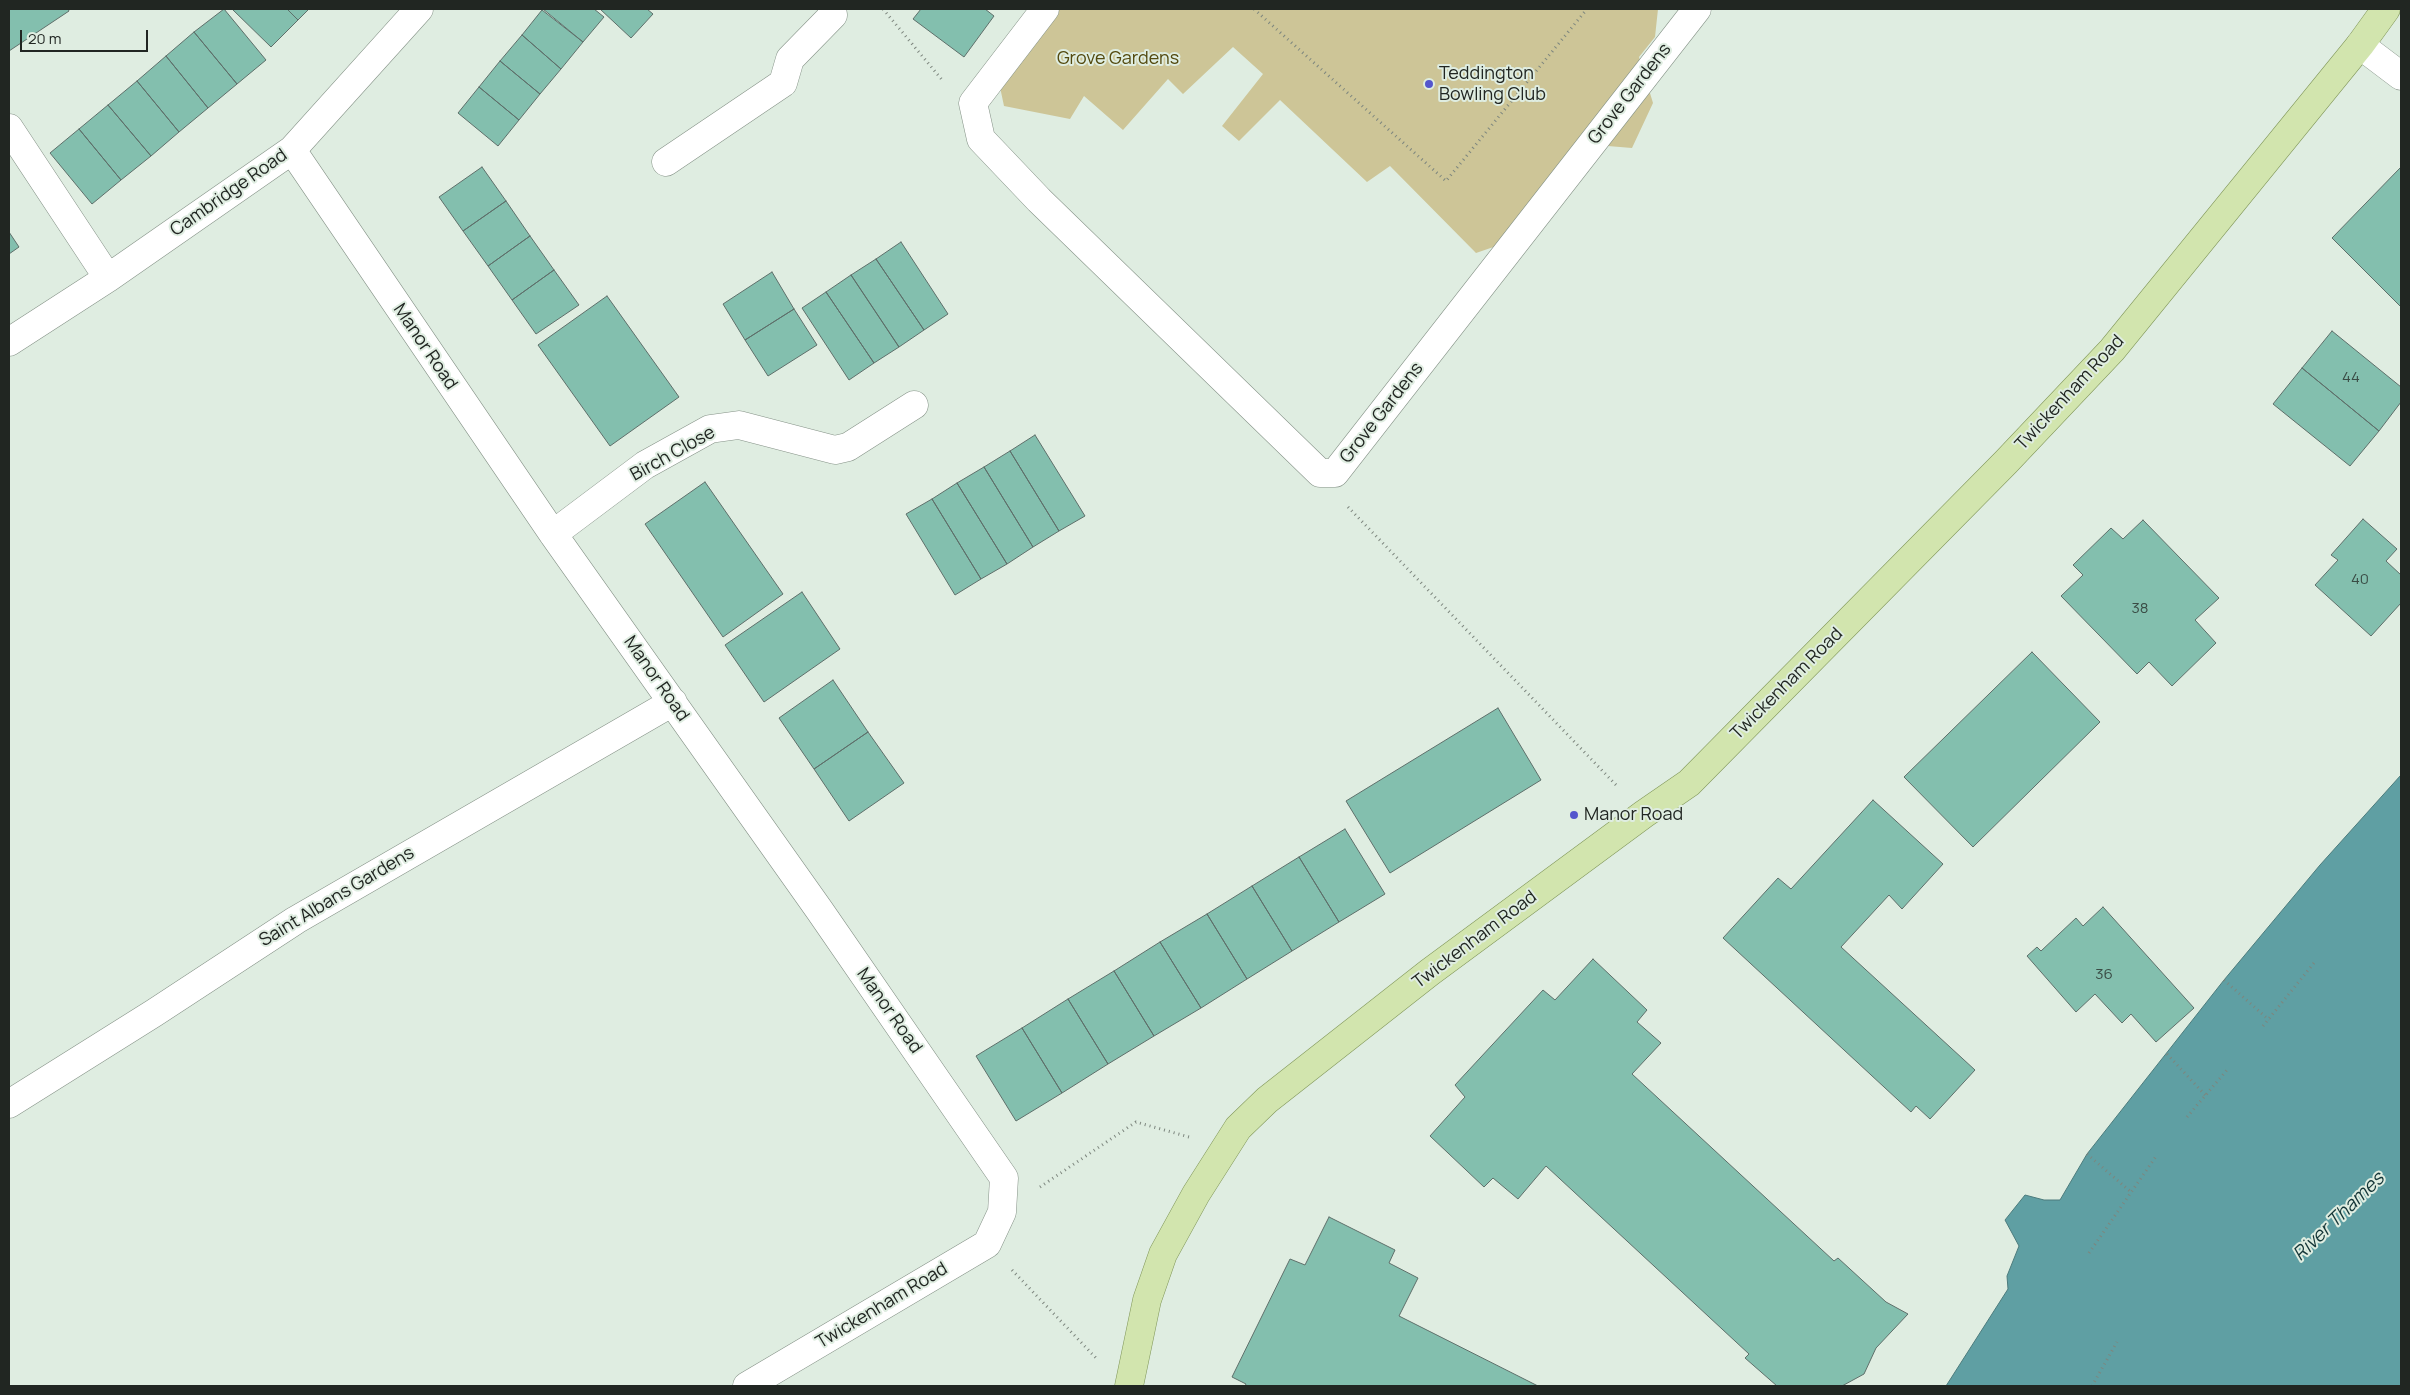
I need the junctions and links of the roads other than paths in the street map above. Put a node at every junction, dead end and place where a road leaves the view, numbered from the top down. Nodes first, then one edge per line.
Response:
1 (419, 9) edge
2 (832, 9) edge
3 (1045, 9) edge
4 (2386, 9) edge
5 (1688, 13) edge
6 (2360, 45) junction
7 (2401, 76) edge
8 (9, 128) edge
9 (292, 150) junction
10 (666, 162) dead end
11 (108, 278) junction
12 (9, 342) edge
13 (914, 405) dead end
14 (553, 534) junction
15 (673, 702) junction
16 (9, 1104) edge
17 (987, 1244) joint
18 (747, 1386) edge
19 (1129, 1386) edge

1 - 9 street, Cambridge Road
2 - 10 street
3 - 5 street, Grove Gardens
4 - 6 main road, Twickenham Road
6 - 7 street
6 - 19 main road, Twickenham Road
8 - 11 street
9 - 11 street, Cambridge Road
9 - 14 street, Manor Road
11 - 12 street, Cambridge Road
13 - 14 street, Birch Close
14 - 15 street, Manor Road
15 - 16 street, Saint Albans Gardens
15 - 17 street, Manor Road
17 - 18 street, Twickenham Road

